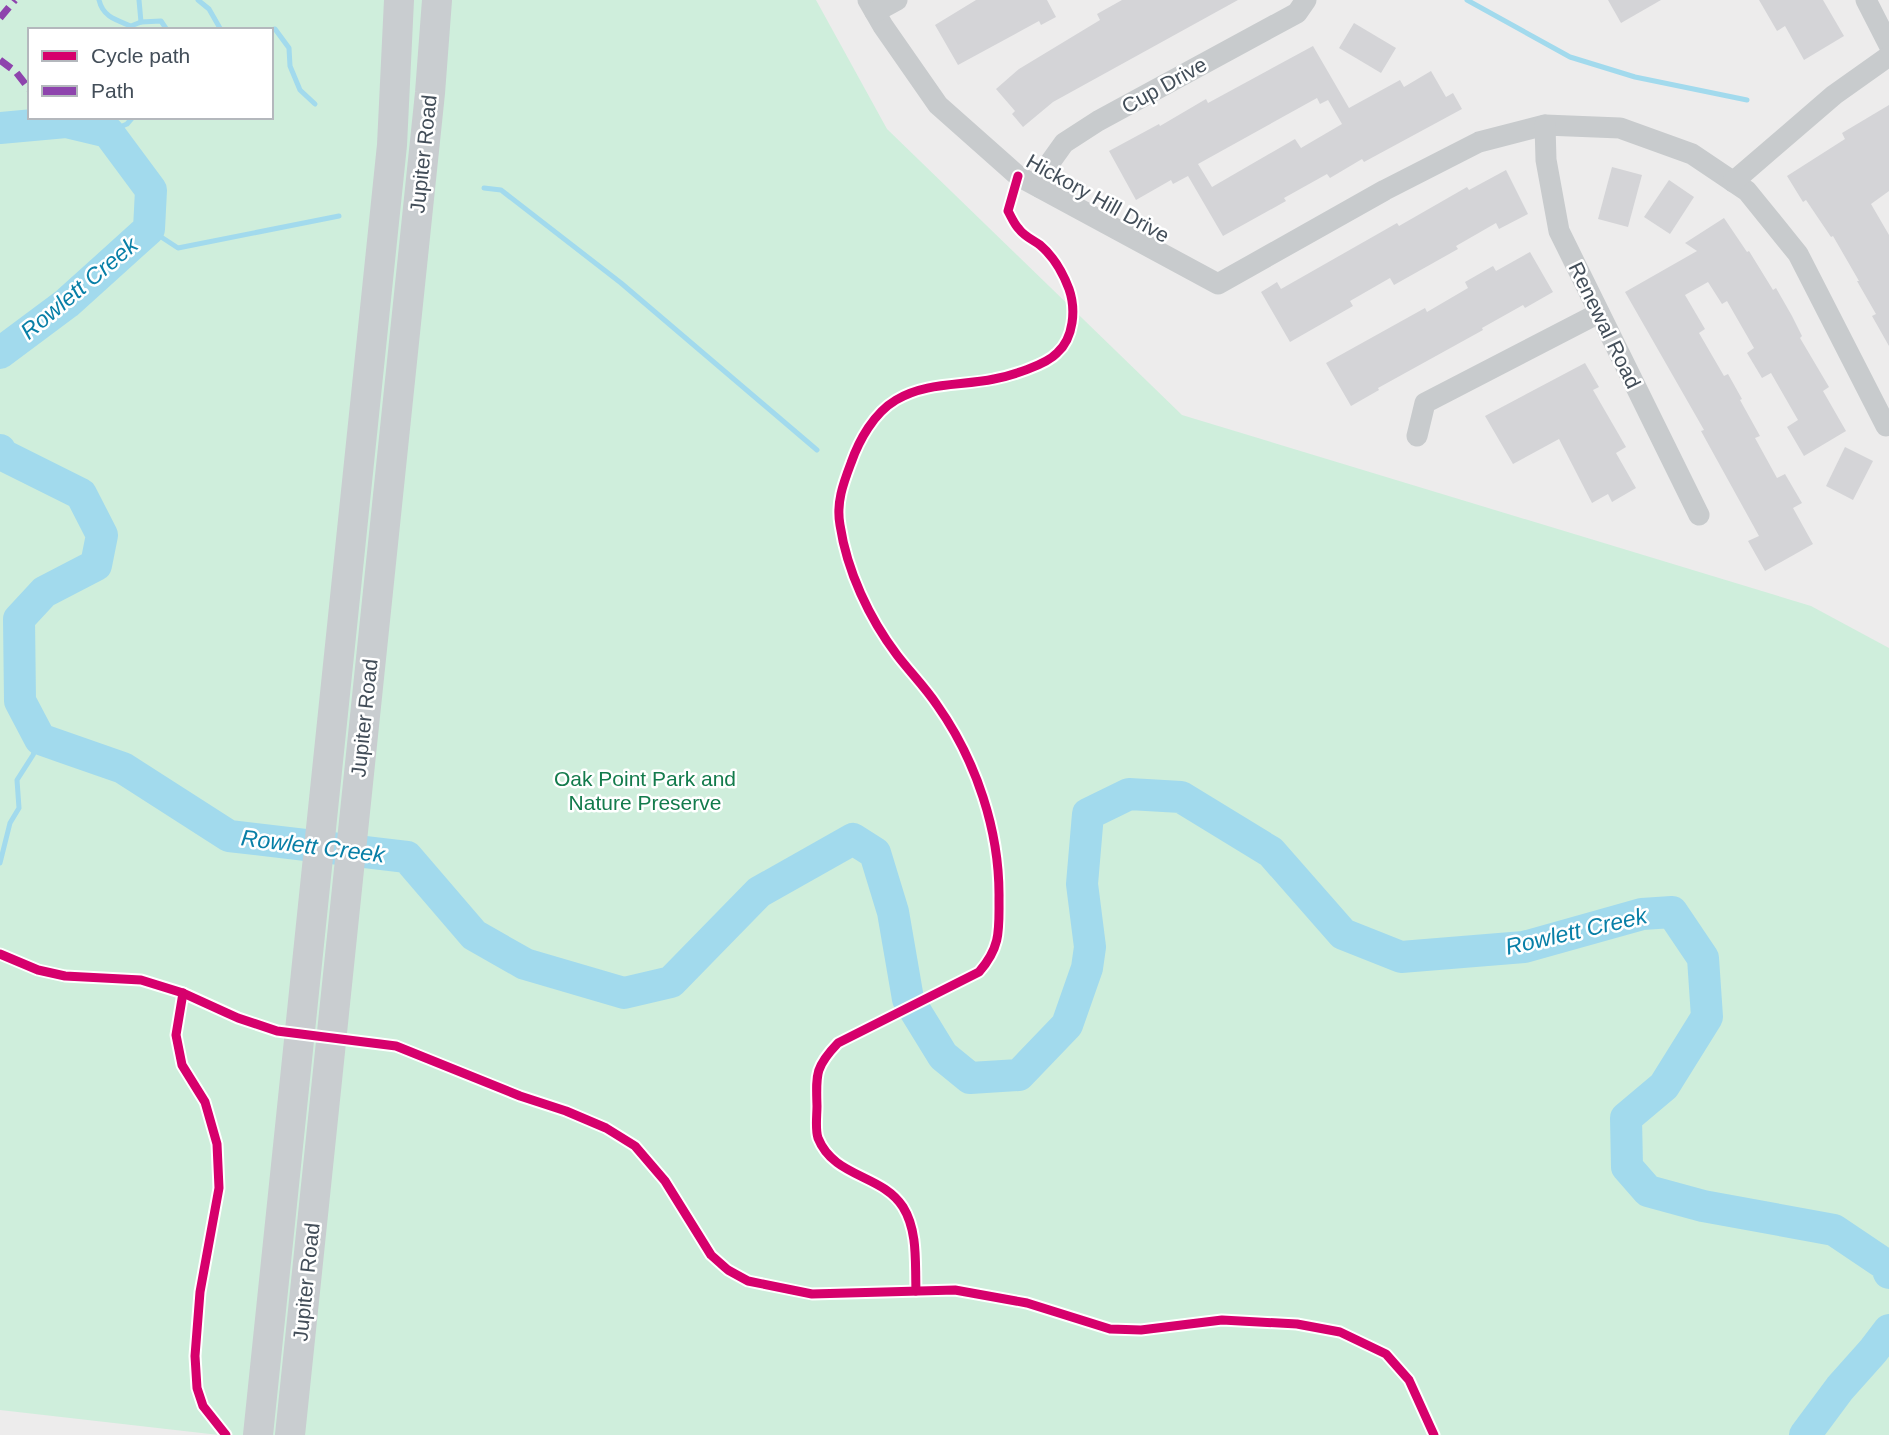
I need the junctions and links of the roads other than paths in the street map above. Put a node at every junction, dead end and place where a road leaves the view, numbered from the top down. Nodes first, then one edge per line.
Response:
1 (399, 0) edge
2 (437, 0) edge
3 (897, 0) edge
4 (1306, 0) edge
5 (1866, 0) edge
6 (871, 6) edge
7 (1889, 45) edge
8 (1889, 56) edge
9 (1545, 125) junction
10 (1733, 182) junction
11 (1039, 187) junction
12 (1599, 313) junction
13 (1888, 426) edge
14 (1417, 436) dead end
15 (1699, 515) dead end
16 (258, 1435) edge
17 (289, 1435) edge

1 - 16 main road, Jupiter Road
2 - 17 main road, Jupiter Road
3 - 6 street
4 - 11 street, Cup Drive
5 - 7 street
6 - 11 street, Hickory Hill Drive
8 - 10 street
9 - 10 street, Hickory Hill Drive
9 - 11 street, Hickory Hill Drive
9 - 12 street, Renewal Road
10 - 13 street, Hickory Hill Drive
12 - 14 street
12 - 15 street, Renewal Road

